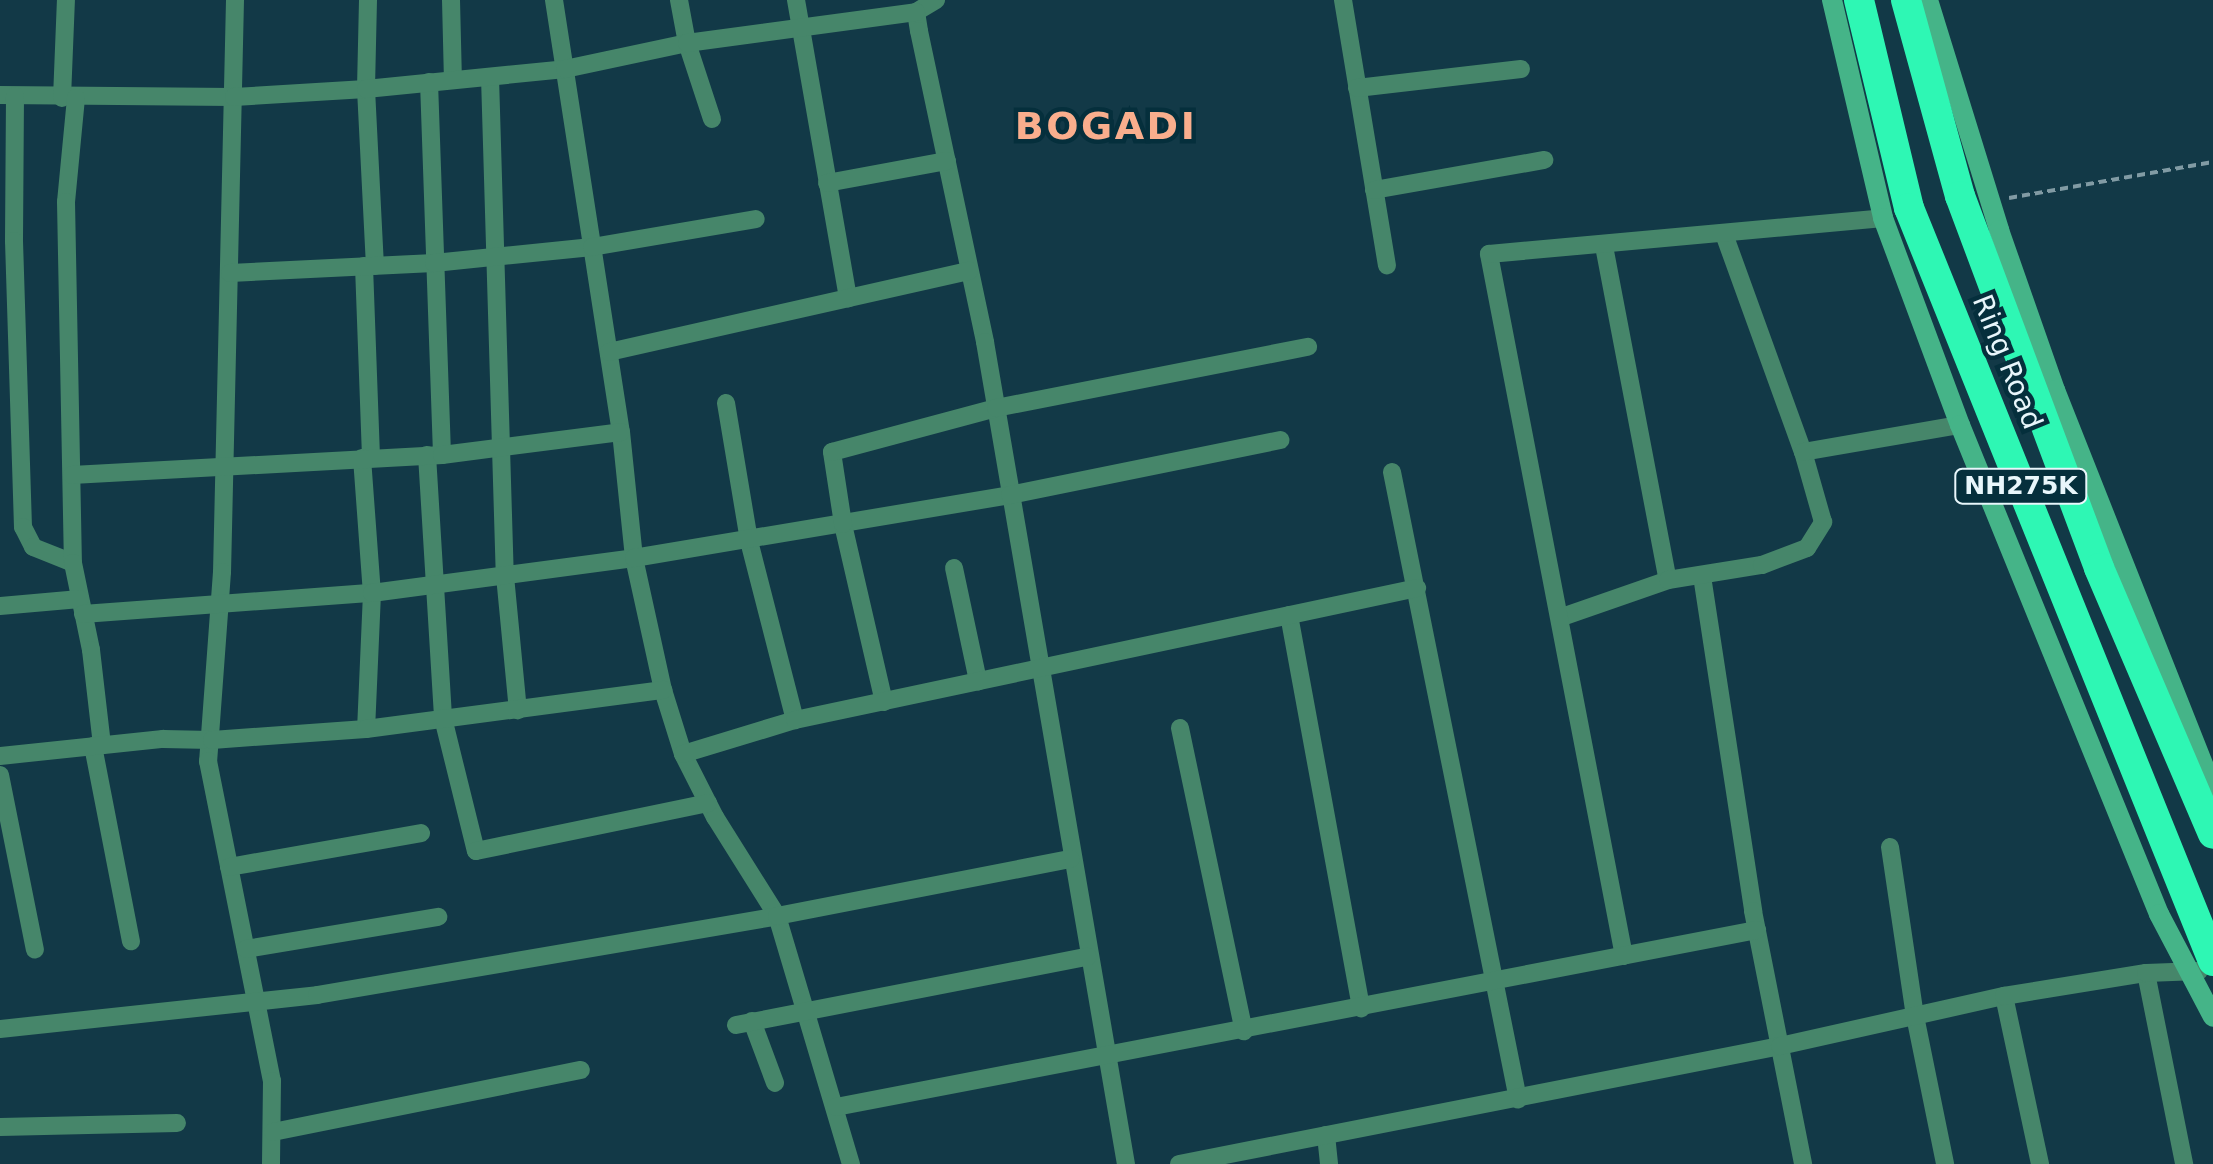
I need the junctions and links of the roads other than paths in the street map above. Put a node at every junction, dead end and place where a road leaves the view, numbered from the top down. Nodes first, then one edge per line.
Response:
1 (66, 0) edge
2 (235, 0) edge
3 (368, 0) edge
4 (451, 0) edge
5 (554, 0) edge
6 (679, 0) edge
7 (796, 0) edge
8 (936, 0) edge
9 (1343, 0) edge
10 (1832, 0) edge
11 (1859, 0) edge
12 (1906, 0) edge
13 (1928, 0) edge
14 (916, 12) junction
15 (801, 28) junction
16 (687, 44) junction
17 (1522, 69) dead end
18 (565, 70) junction
19 (490, 77) junction
20 (453, 80) junction
21 (429, 82) junction
22 (1357, 88) junction
23 (366, 89) junction
24 (8, 96) edge
25 (234, 97) junction
26 (69, 98) junction
27 (1872, 116) junction
28 (712, 119) dead end
29 (1959, 145) junction
30 (1544, 160) dead end
31 (947, 161) junction
32 (827, 183) junction
33 (1374, 190) junction
34 (1883, 218) junction
35 (756, 219) dead end
36 (1724, 234) junction
37 (592, 246) junction
38 (1604, 246) junction
39 (498, 256) junction
40 (434, 263) junction
41 (1387, 265) dead end
42 (369, 266) junction
43 (970, 270) junction
44 (230, 273) junction
45 (848, 298) junction
46 (1308, 346) dead end
47 (609, 352) junction
48 (2045, 393) junction
49 (726, 403) dead end
50 (996, 408) junction
51 (1960, 426) junction
52 (621, 432) junction
53 (1280, 440) dead end
54 (500, 448) junction
55 (1802, 452) junction
56 (434, 455) junction
57 (366, 458) junction
58 (224, 466) junction
59 (1392, 472) dead end
60 (72, 475) junction
61 (1010, 494) junction
62 (843, 524) junction
63 (749, 541) junction
64 (634, 558) junction
65 (73, 562) junction
66 (954, 568) dead end
67 (505, 576) junction
68 (1702, 576) junction
69 (1668, 580) junction
70 (435, 585) junction
71 (1417, 588) junction
72 (372, 593) junction
73 (220, 604) junction
74 (0, 606) edge
75 (81, 607) junction
76 (1289, 614) junction
77 (1562, 616) junction
78 (1038, 669) junction
79 (978, 682) junction
80 (664, 690) junction
81 (884, 702) junction
82 (518, 710) junction
83 (443, 718) junction
84 (796, 720) junction
85 (366, 728) junction
86 (1180, 728) dead end
87 (212, 740) junction
88 (98, 746) junction
89 (683, 754) junction
90 (0, 756) edge
91 (0, 775) edge
92 (2213, 789) edge
93 (708, 804) junction
94 (421, 833) dead end
95 (2213, 834) edge
96 (1890, 848) dead end
97 (1070, 858) junction
98 (229, 867) junction
99 (776, 916) junction
100 (438, 917) dead end
101 (1757, 930) junction
102 (130, 941) dead end
103 (246, 949) junction
104 (35, 950) dead end
105 (1624, 956) junction
106 (1088, 957) junction
107 (2200, 967) edge
108 (2213, 970) edge
109 (2146, 973) junction
110 (1496, 982) junction
111 (2004, 996) junction
112 (256, 1002) junction
113 (1362, 1008) junction
114 (806, 1009) junction
115 (1916, 1016) junction
116 (2213, 1017) edge
117 (0, 1030) edge
118 (1244, 1031) junction
119 (1780, 1046) junction
120 (1104, 1058) junction
121 (581, 1070) dead end
122 (775, 1083) dead end
123 (1518, 1099) junction
124 (836, 1106) junction
125 (177, 1123) dead end
126 (0, 1128) edge
127 (272, 1132) junction
128 (1326, 1135) junction
129 (271, 1164) edge
130 (851, 1164) edge
131 (1126, 1164) edge
132 (1179, 1164) edge
133 (1329, 1164) edge
134 (1803, 1164) edge
135 (1945, 1164) edge
136 (2040, 1164) edge
137 (2184, 1164) edge

1 - 26 street
2 - 25 street
3 - 23 street
4 - 20 street
5 - 18 street
6 - 16 street
7 - 15 street
8 - 14 street
9 - 22 street
10 - 27 street
11 - 27 highway, Ring Road / NH275K
12 - 29 highway, Ring Road / NH275K
13 - 29 street
14 - 15 street
14 - 31 street
15 - 16 street
15 - 32 street
16 - 18 street
16 - 28 street
17 - 22 street
18 - 19 street
18 - 37 street
19 - 20 street
19 - 39 street
20 - 21 street
21 - 23 street
21 - 40 street
22 - 33 street
23 - 25 street
23 - 42 street
24 - 26 street
24 - 65 street
25 - 26 street
25 - 44 street
26 - 60 street
27 - 34 street
27 - 107 highway, Ring Road / NH275K
29 - 48 highway, Ring Road / NH275K
29 - 48 street
30 - 33 street
31 - 32 street
31 - 43 street
32 - 45 street
33 - 41 street
34 - 36 street
34 - 51 street
35 - 37 street
36 - 38 street
36 - 55 street
37 - 39 street
37 - 47 street
38 - 69 street
38 - 77 street
39 - 40 street
39 - 54 street
40 - 42 street
40 - 56 street
42 - 44 street
42 - 57 street
43 - 45 street
43 - 50 street
44 - 58 street
45 - 47 street
46 - 50 street
47 - 52 street
48 - 92 street
48 - 95 highway, Ring Road / NH275K
49 - 63 street
50 - 61 street
50 - 62 street
51 - 55 street
51 - 107 street
52 - 54 street
52 - 64 street
53 - 61 street
54 - 56 street
54 - 67 street
55 - 68 street
56 - 57 street
56 - 70 street
57 - 58 street
57 - 72 street
58 - 60 street
58 - 73 street
59 - 71 street
60 - 65 street
61 - 62 street
61 - 78 street
62 - 63 street
62 - 81 street
63 - 64 street
63 - 84 street
64 - 67 street
64 - 80 street
65 - 75 street
66 - 79 street
67 - 70 street
67 - 82 street
68 - 69 street
68 - 101 street
69 - 77 street
70 - 72 street
70 - 83 street
71 - 76 street
71 - 110 street
72 - 73 street
72 - 85 street
73 - 75 street
73 - 87 street
74 - 75 street
75 - 88 street
76 - 78 street
76 - 113 street
77 - 105 street
78 - 79 street
78 - 97 street
79 - 81 street
80 - 82 street
80 - 89 street
81 - 84 street
82 - 83 street
83 - 85 street
83 - 93 street
84 - 89 street
85 - 87 street
86 - 118 street
87 - 88 street
87 - 98 street
88 - 90 street
88 - 102 street
89 - 93 street
91 - 104 street
93 - 99 street
94 - 98 street
96 - 115 street
97 - 99 street
97 - 106 street
98 - 103 street
99 - 112 street
99 - 114 street
100 - 103 street
101 - 105 street
101 - 119 street
103 - 112 street
105 - 110 street
106 - 114 street
106 - 120 street
107 - 108 street
107 - 109 street
107 - 116 street
109 - 111 street
109 - 137 street
110 - 113 street
110 - 123 street
111 - 115 street
111 - 136 street
112 - 117 street
112 - 127 street
113 - 118 street
114 - 122 street
114 - 124 street
115 - 119 street
115 - 135 street
118 - 120 street
119 - 123 street
119 - 134 street
120 - 124 street
120 - 131 street
121 - 127 street
123 - 128 street
124 - 130 street
125 - 126 street
127 - 129 street
128 - 132 street
128 - 133 street

